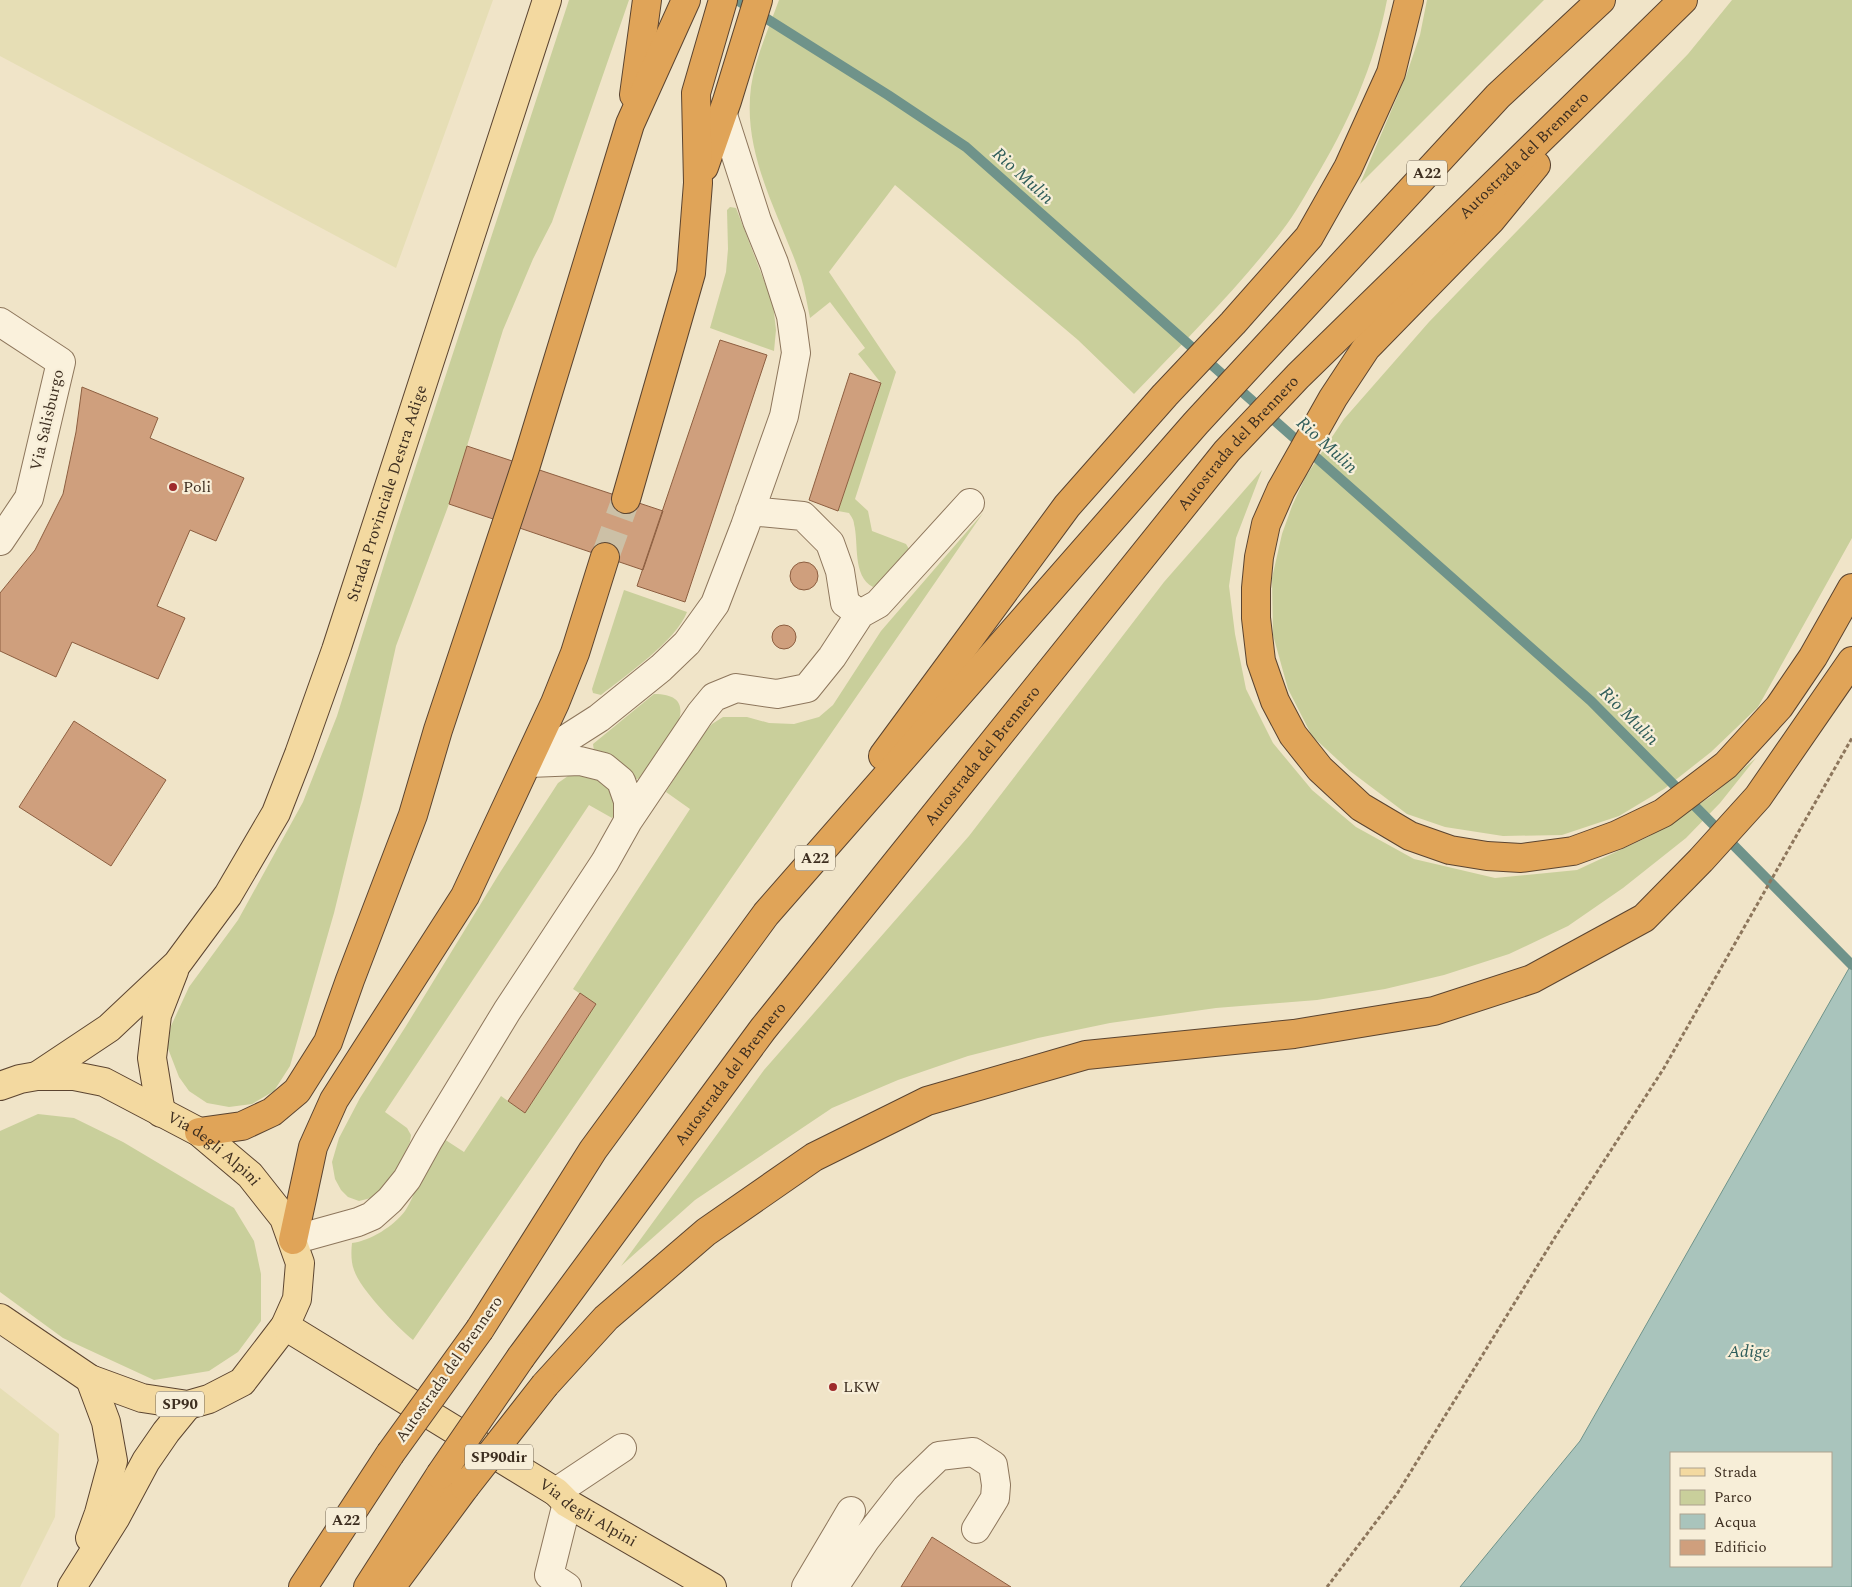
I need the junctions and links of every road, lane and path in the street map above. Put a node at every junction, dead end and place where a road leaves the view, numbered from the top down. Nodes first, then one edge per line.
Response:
1 (547, 0) edge
2 (647, 0) edge
3 (686, 0) edge
4 (723, 0) edge
5 (758, 0) edge
6 (1409, 0) edge
7 (1601, 0) edge
8 (1683, 0) edge
9 (1619, 62) junction
10 (723, 115) junction
11 (630, 124) junction
12 (698, 183) junction
13 (0, 322) edge
14 (626, 499) tunnel mouth
15 (970, 503) dead end
16 (750, 511) junction
17 (0, 541) edge
18 (605, 556) tunnel mouth
19 (1852, 588) edge
20 (860, 614) junction
21 (1852, 661) edge
22 (1852, 738) edge
23 (527, 764) junction
24 (628, 821) junction
25 (766, 914) junction
26 (177, 964) junction
27 (14, 1079) edge
28 (161, 1113) junction
29 (199, 1132) junction
30 (293, 1240) junction
31 (0, 1318) edge
32 (286, 1326) junction
33 (90, 1379) junction
34 (188, 1405) junction
35 (622, 1448) dead end
36 (561, 1497) junction
37 (851, 1511) dead end
38 (976, 1529) dead end
39 (72, 1585) edge
40 (303, 1587) edge
41 (368, 1587) edge
42 (390, 1587) edge
43 (567, 1587) edge
44 (712, 1587) edge
45 (806, 1587) edge
46 (834, 1587) edge
47 (1327, 1587) edge

1 - 26 main road, Strada Provinciale Destra Adige / SP90
2 - 11 highway
3 - 11 highway
4 - 12 highway
5 - 10 highway
6 - 25 highway
7 - 25 highway, Autostrada del Brennero / A22
8 - 9 highway, Autostrada del Brennero
9 - 19 highway
9 - 41 highway, Autostrada del Brennero, bridge
10 - 12 highway
10 - 16 street
11 - 29 highway
12 - 14 highway
13 - 17 street, Via Salisburgo
15 - 20 street
16 - 20 street
16 - 23 street
18 - 23 highway
20 - 24 street
21 - 42 highway, bridge
22 - 47 path
23 - 24 street
23 - 30 highway
24 - 30 street
25 - 40 highway, Autostrada del Brennero / A22, bridge
26 - 27 main road, Strada Provinciale Destra Adige / SP90
26 - 28 main road, Strada Provinciale Destra Adige / SP90
27 - 28 main road, Via degli Alpini / SP90
28 - 29 main road, Via degli Alpini / SP90
29 - 30 main road, Via degli Alpini / SP90
30 - 32 main road, Via degli Alpini / SP90
31 - 33 main road, Via degli Alpini / SP90
32 - 34 main road, Via degli Alpini / SP90
32 - 36 main road, Via degli Alpini / SP90dir
33 - 34 main road, Via degli Alpini / SP90
33 - 39 main road, SP90
34 - 39 main road, SP90
35 - 36 street
36 - 43 street
36 - 44 main road, Via degli Alpini / SP90dir
37 - 45 street
38 - 46 street

